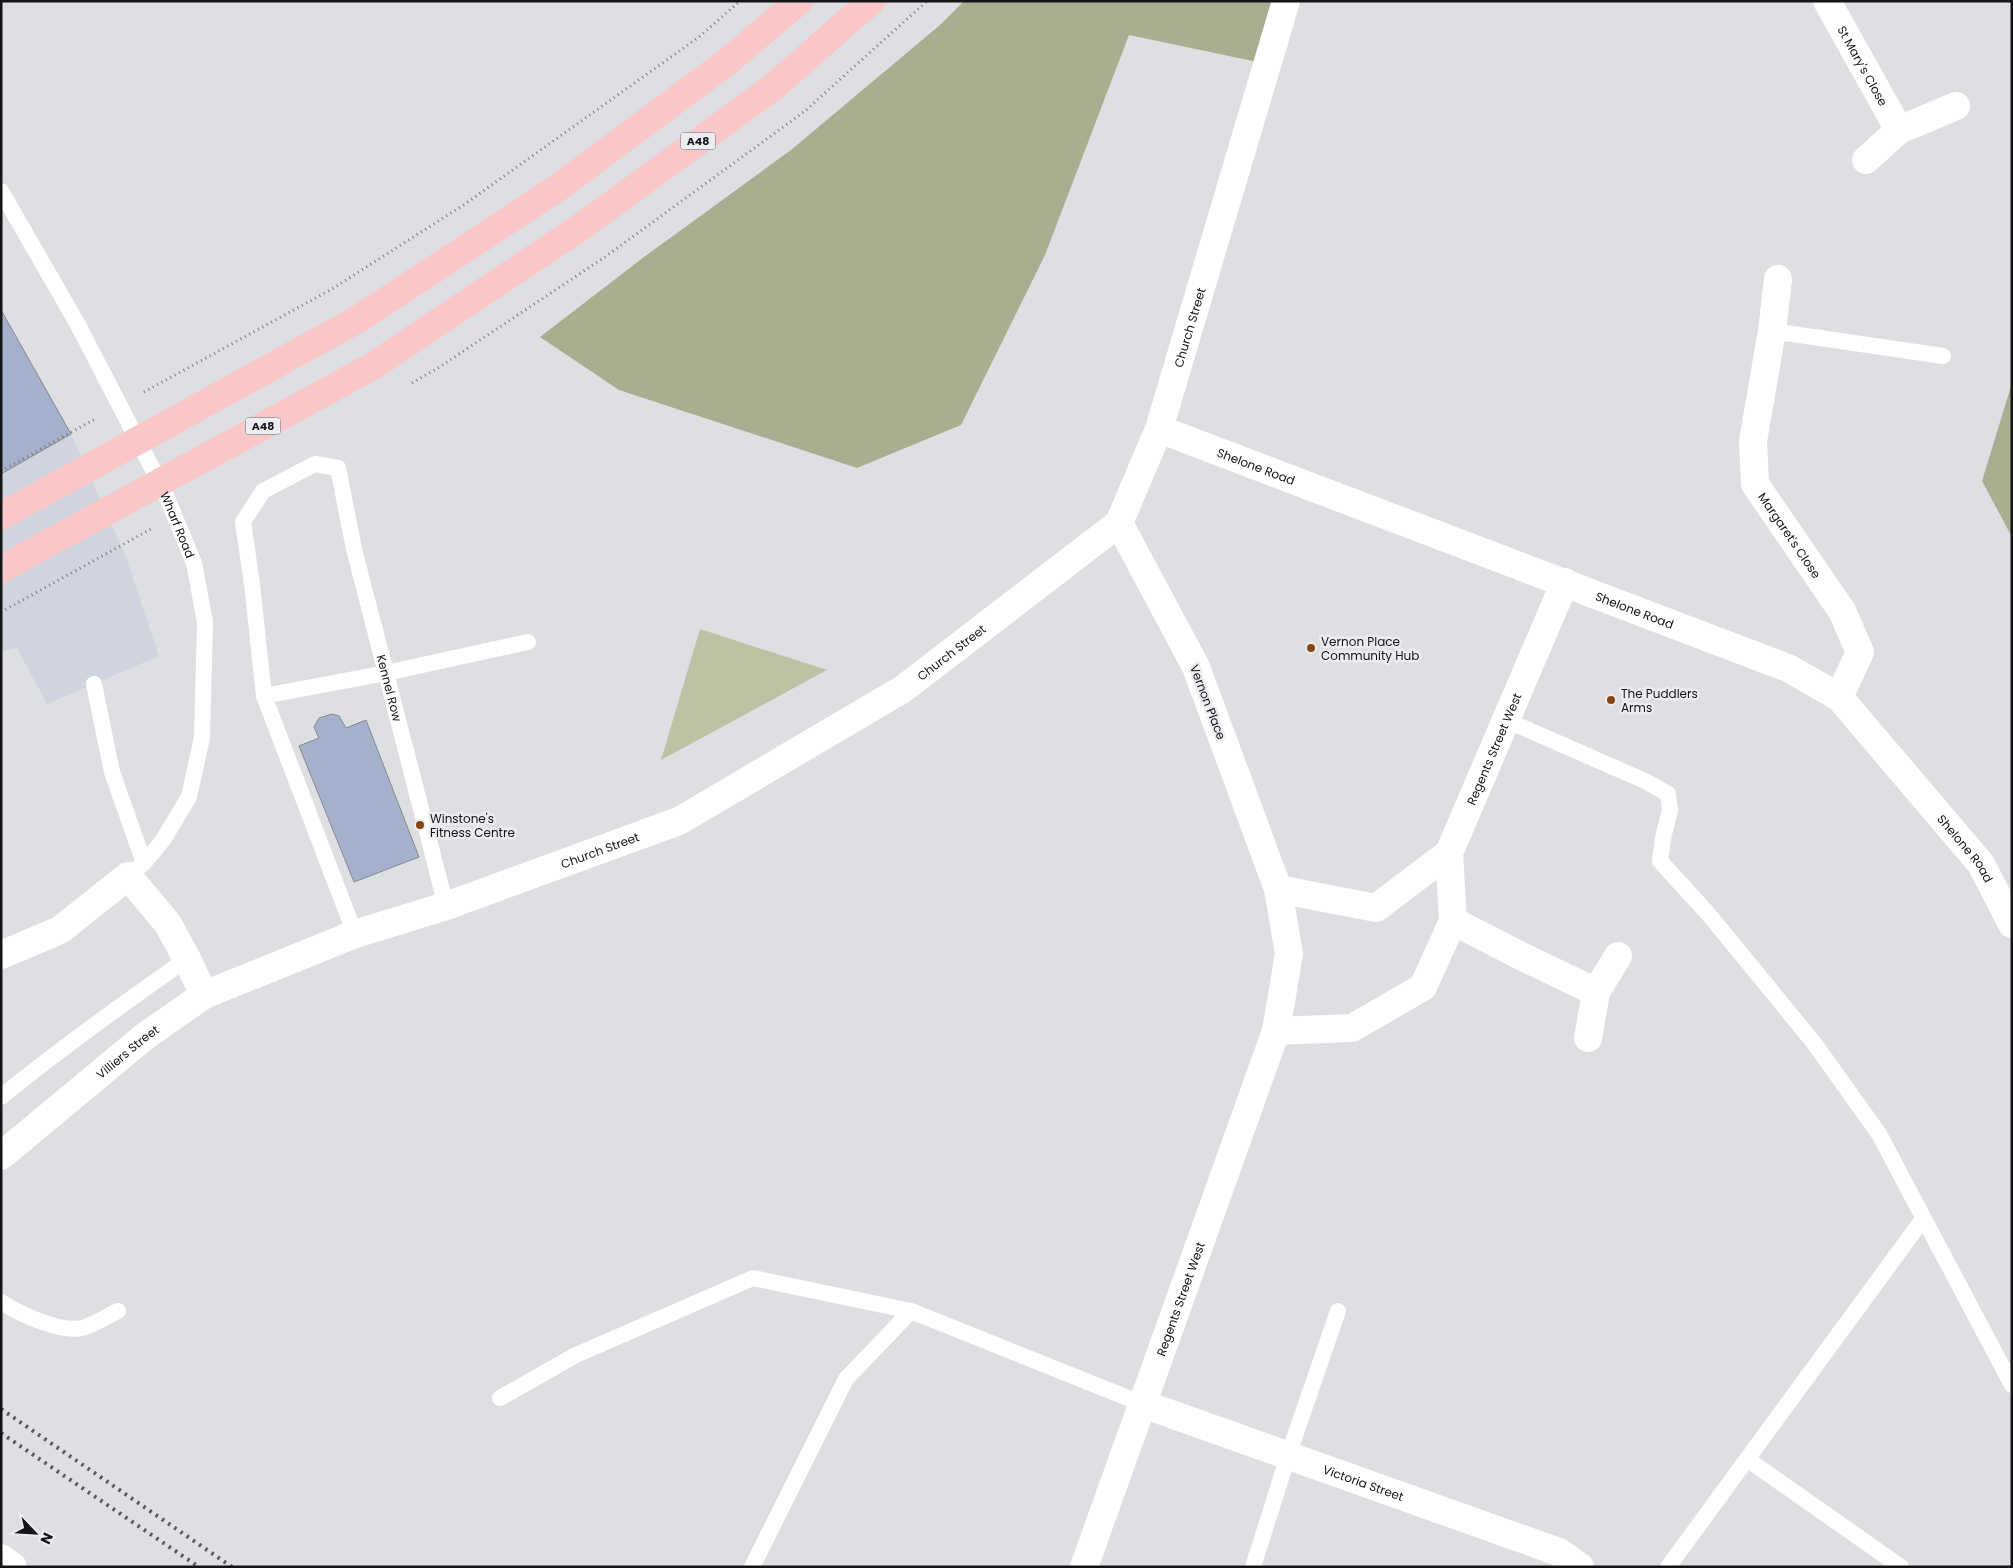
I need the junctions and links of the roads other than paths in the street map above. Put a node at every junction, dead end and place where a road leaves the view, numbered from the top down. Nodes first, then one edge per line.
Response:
1 (799, 1) edge
2 (871, 1) edge
3 (1286, 1) edge
4 (1827, 1) edge
5 (1956, 106) dead end
6 (1899, 130) junction
7 (1866, 160) dead end
8 (1, 191) edge
9 (1778, 279) dead end
10 (1772, 331) junction
11 (1943, 356) dead end
12 (1159, 429) junction
13 (1, 516) edge
14 (1119, 522) junction
15 (1, 569) edge
16 (1564, 582) junction
17 (528, 642) dead end
18 (386, 673) junction
19 (94, 684) dead end
20 (264, 696) junction
21 (1839, 697) junction
22 (1506, 720) junction
23 (1449, 853) junction
24 (136, 869) junction
25 (1278, 889) junction
26 (446, 906) junction
27 (1453, 921) junction
28 (2012, 924) edge
29 (354, 934) junction
30 (1289, 954) joint
31 (1, 955) edge
32 (1618, 956) dead end
33 (188, 960) junction
34 (267, 970) joint
35 (1596, 992) junction
36 (204, 995) junction
37 (1276, 1030) junction
38 (1588, 1038) dead end
39 (1, 1097) edge
40 (1, 1156) edge
41 (1923, 1219) junction
42 (1, 1302) edge
43 (118, 1311) dead end
44 (911, 1311) junction
45 (1338, 1311) dead end
46 (2012, 1386) edge
47 (500, 1398) dead end
48 (1144, 1404) junction
49 (1288, 1456) junction
50 (1747, 1459) junction
51 (1, 1558) edge
52 (13, 1567) edge
53 (752, 1567) edge
54 (1084, 1567) edge
55 (1253, 1567) edge
56 (1580, 1567) edge
57 (1668, 1567) edge
58 (1900, 1567) edge

1 - 13 main road
2 - 15 main road, A48
3 - 12 street, Church Street
4 - 6 street, St Mary's Close
5 - 6 street
6 - 7 street
8 - 24 lane, Wharf Road
9 - 10 street, Margaret's Close
10 - 11 lane
10 - 21 street, Margaret's Close
12 - 14 street, Church Street
12 - 16 street, Shelone Road
14 - 25 street, Vernon Place
14 - 26 street, Church Street
16 - 21 street, Shelone Road
16 - 22 street, Regents Street West
17 - 18 lane
18 - 20 lane
18 - 20 lane, Kennel Row
18 - 26 lane, Kennel Row
19 - 24 lane
20 - 29 lane
21 - 28 street, Shelone Road
22 - 23 street, Regents Street West
22 - 41 lane
23 - 25 street
23 - 27 street, Regents Street West
24 - 31 street
24 - 33 street
25 - 30 street, Vernon Place
26 - 29 street, Church Street
27 - 35 street
27 - 37 street, Regents Street West
29 - 34 street, Church Street
30 - 37 street, Regents Street West
32 - 35 street
33 - 36 street
33 - 39 lane
34 - 36 street, Villiers Street
35 - 38 street
36 - 40 street, Villiers Street
37 - 48 street, Regents Street West
41 - 46 lane
41 - 50 lane
42 - 43 lane
44 - 47 lane
44 - 48 lane
44 - 53 lane
45 - 49 lane
48 - 49 street, Victoria Street
48 - 54 street, Regents Street West
49 - 55 lane
49 - 56 street, Victoria Street
50 - 57 lane
50 - 58 lane
51 - 52 street

